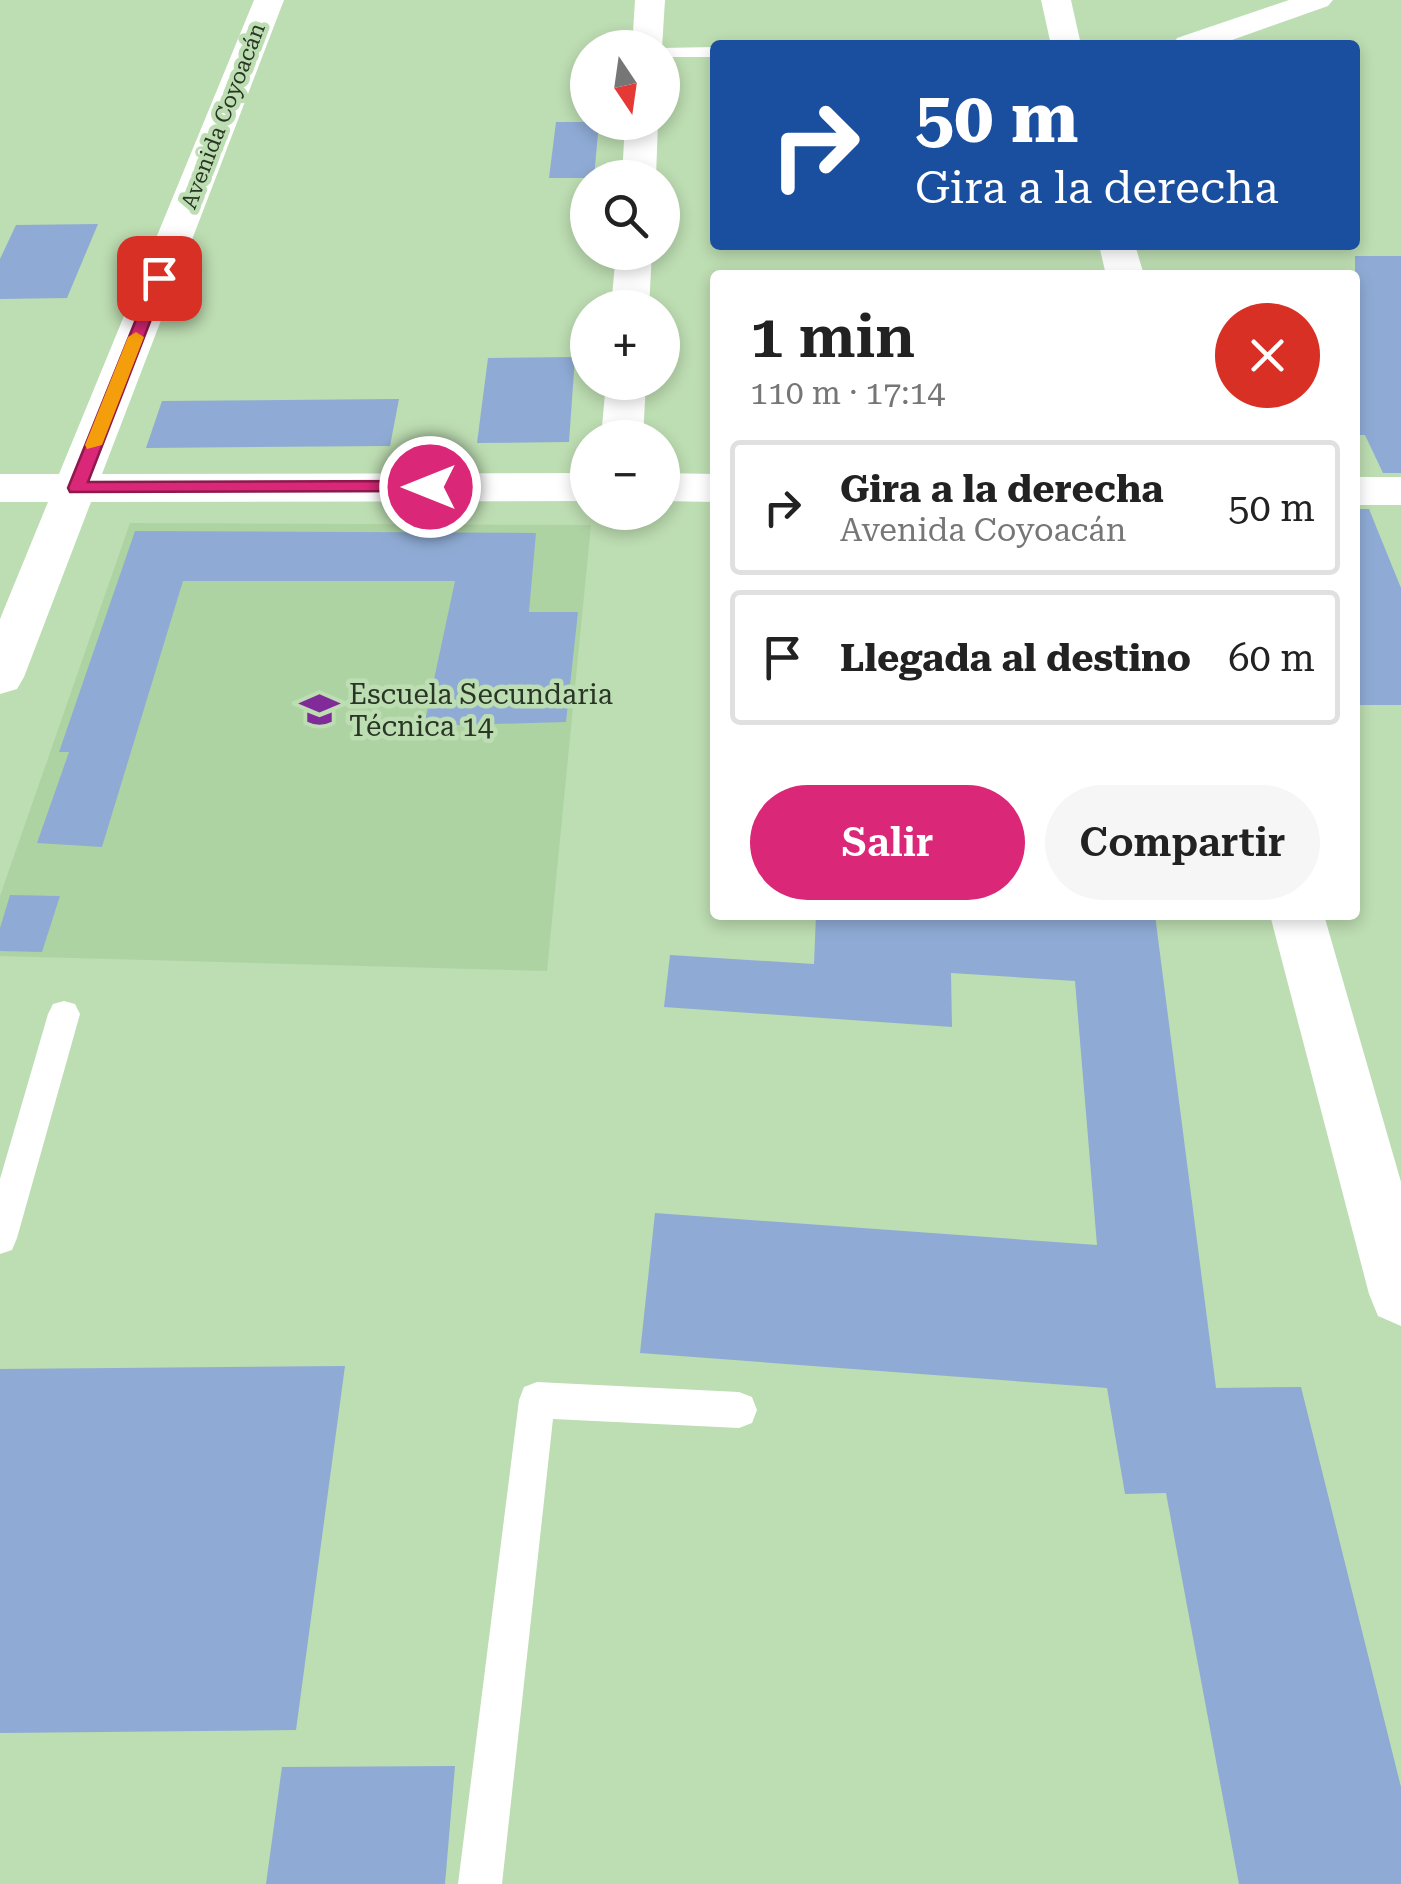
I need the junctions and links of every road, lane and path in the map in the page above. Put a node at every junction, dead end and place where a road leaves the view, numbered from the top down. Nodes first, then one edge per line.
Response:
1 (268, 0) edge
2 (650, 0) edge
3 (1056, 0) edge
4 (1318, 0) edge
5 (648, 30) edge
6 (1065, 40) edge
7 (1202, 40) edge
8 (680, 52) edge
9 (710, 52) edge
10 (570, 487) edge
11 (680, 487) edge
12 (0, 488) edge
13 (77, 488) junction
14 (710, 488) edge
15 (1360, 491) edge
16 (1401, 491) edge
17 (0, 677) edge
18 (1298, 920) edge
19 (64, 1014) dead end
20 (0, 1238) edge
21 (1401, 1294) edge
22 (739, 1410) dead end
23 (480, 1884) edge

1 - 13 main road, Avenida Coyoacán
2 - 5 main road
3 - 6 main road
4 - 7 main road
8 - 9 lane
10 - 13 main road
11 - 14 main road
12 - 13 main road
13 - 17 main road, Avenida Coyoacán
15 - 16 main road
18 - 21 main road
19 - 20 lane
22 - 23 lane

